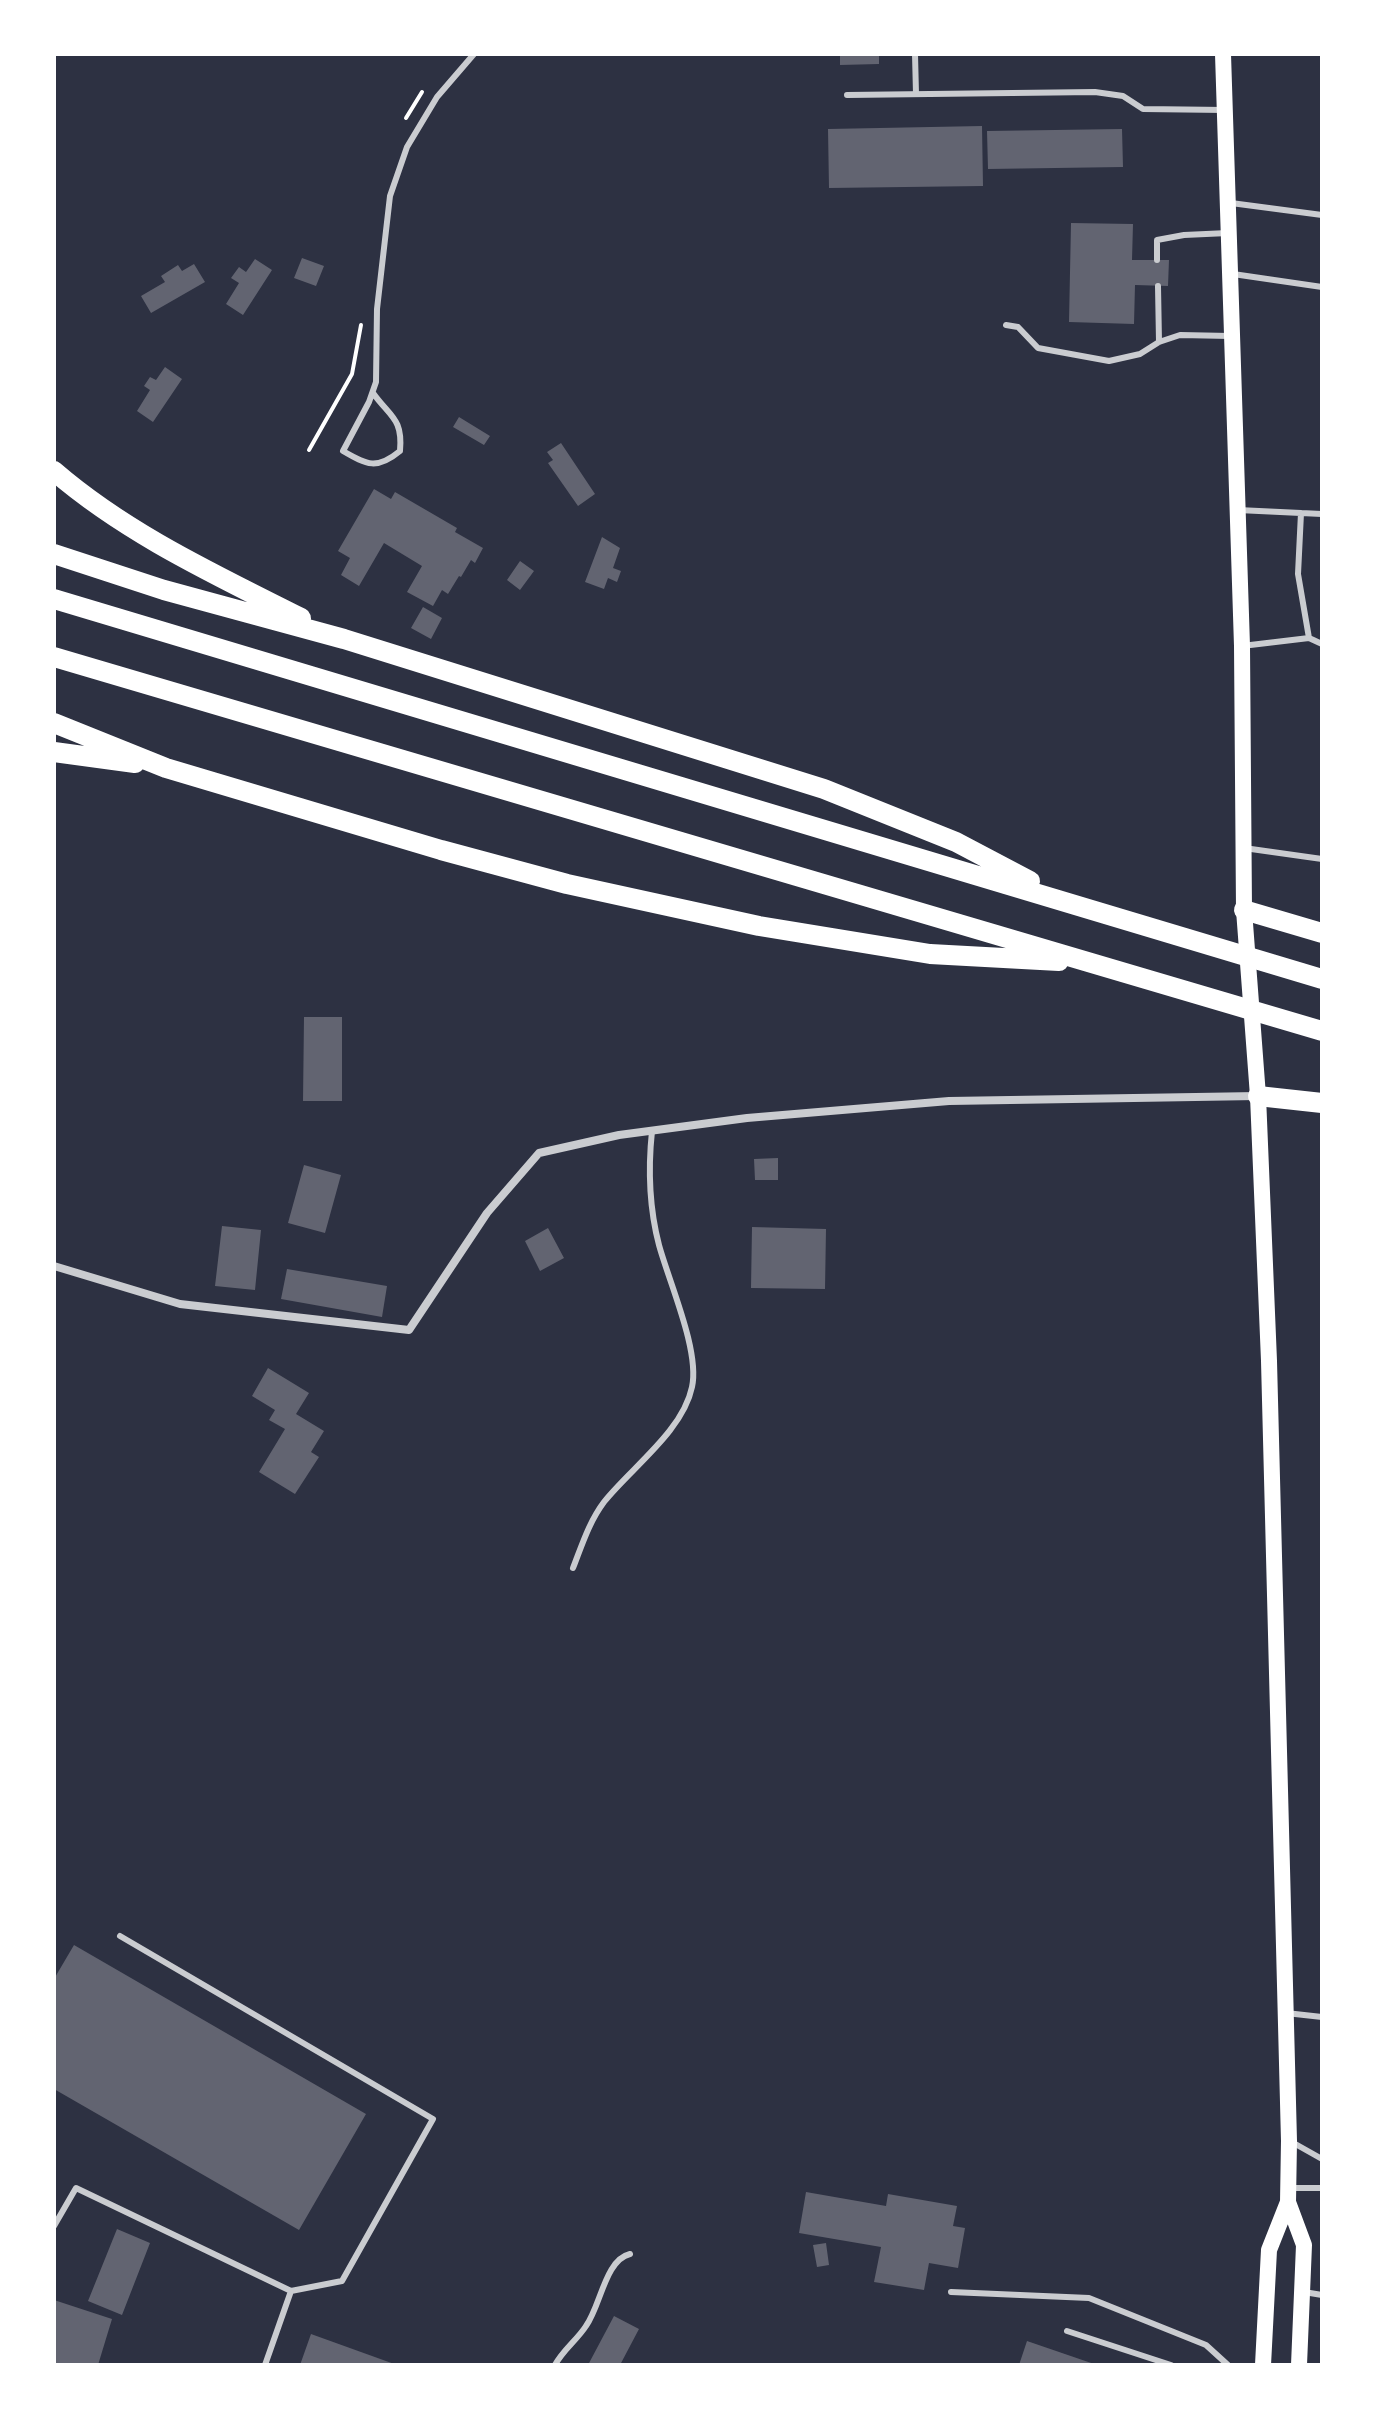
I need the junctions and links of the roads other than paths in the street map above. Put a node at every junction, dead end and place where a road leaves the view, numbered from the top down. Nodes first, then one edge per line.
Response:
1 (474, 54) edge
2 (915, 54) edge
3 (1223, 54) edge
4 (916, 94) junction
5 (847, 95) dead end
6 (1225, 110) junction
7 (1227, 203) junction
8 (1322, 215) edge
9 (1228, 233) junction
10 (1157, 260) dead end
11 (1229, 274) junction
12 (1158, 286) dead end
13 (1322, 287) edge
14 (1006, 325) dead end
15 (1231, 336) junction
16 (1159, 342) junction
17 (373, 393) junction
18 (54, 471) edge
19 (1237, 510) junction
20 (1301, 513) junction
21 (1322, 514) edge
22 (54, 554) edge
23 (54, 599) edge
24 (1309, 638) junction
25 (344, 639) junction
26 (1322, 644) edge
27 (1242, 646) junction
28 (54, 657) edge
29 (54, 723) edge
30 (54, 752) edge
31 (166, 768) junction
32 (1244, 848) junction
33 (1322, 859) edge
34 (1069, 902) junction
35 (1244, 910) junction
36 (1322, 933) edge
37 (1095, 963) junction
38 (1322, 979) edge
39 (1322, 1031) edge
40 (1258, 1096) junction
41 (1322, 1103) edge
42 (652, 1131) junction
43 (54, 1266) edge
44 (573, 1568) dead end
45 (120, 1936) dead end
46 (1286, 2013) junction
47 (1322, 2017) edge
48 (1289, 2141) junction
49 (1322, 2159) edge
50 (1322, 2188) edge
51 (1288, 2195) junction
52 (54, 2226) edge
53 (630, 2254) dead end
54 (291, 2291) junction
55 (951, 2292) dead end
56 (1304, 2292) junction
57 (1322, 2295) edge
58 (1067, 2331) dead end
59 (265, 2365) edge
60 (555, 2365) edge
61 (1171, 2365) edge
62 (1228, 2365) edge
63 (1263, 2365) edge
64 (1299, 2365) edge

1 - 17 lane
2 - 4 lane
3 - 6 main road
4 - 5 lane
4 - 6 lane
6 - 7 main road
7 - 8 lane
7 - 9 main road
9 - 10 lane
9 - 11 main road
11 - 13 lane
11 - 15 main road
12 - 16 lane
14 - 16 lane
15 - 16 lane
15 - 19 main road
17 - 17 lane
18 - 25 highway
19 - 20 lane
19 - 27 main road
20 - 21 lane
20 - 24 lane
22 - 25 highway
23 - 34 highway
24 - 26 lane
24 - 27 lane
25 - 34 highway
27 - 32 main road
28 - 37 highway
29 - 31 highway
30 - 31 highway
31 - 37 highway
32 - 33 lane
32 - 35 main road
34 - 38 highway
35 - 36 highway
35 - 40 main road
37 - 39 highway
40 - 41 highway
40 - 42 street
40 - 46 main road
42 - 43 street
42 - 44 lane
45 - 54 lane
46 - 47 lane
46 - 48 main road
48 - 49 lane
48 - 51 main road
50 - 51 lane
51 - 56 main road
51 - 63 main road
52 - 54 lane
53 - 60 lane
54 - 59 lane
55 - 62 lane
56 - 57 lane
56 - 64 main road
58 - 61 lane

